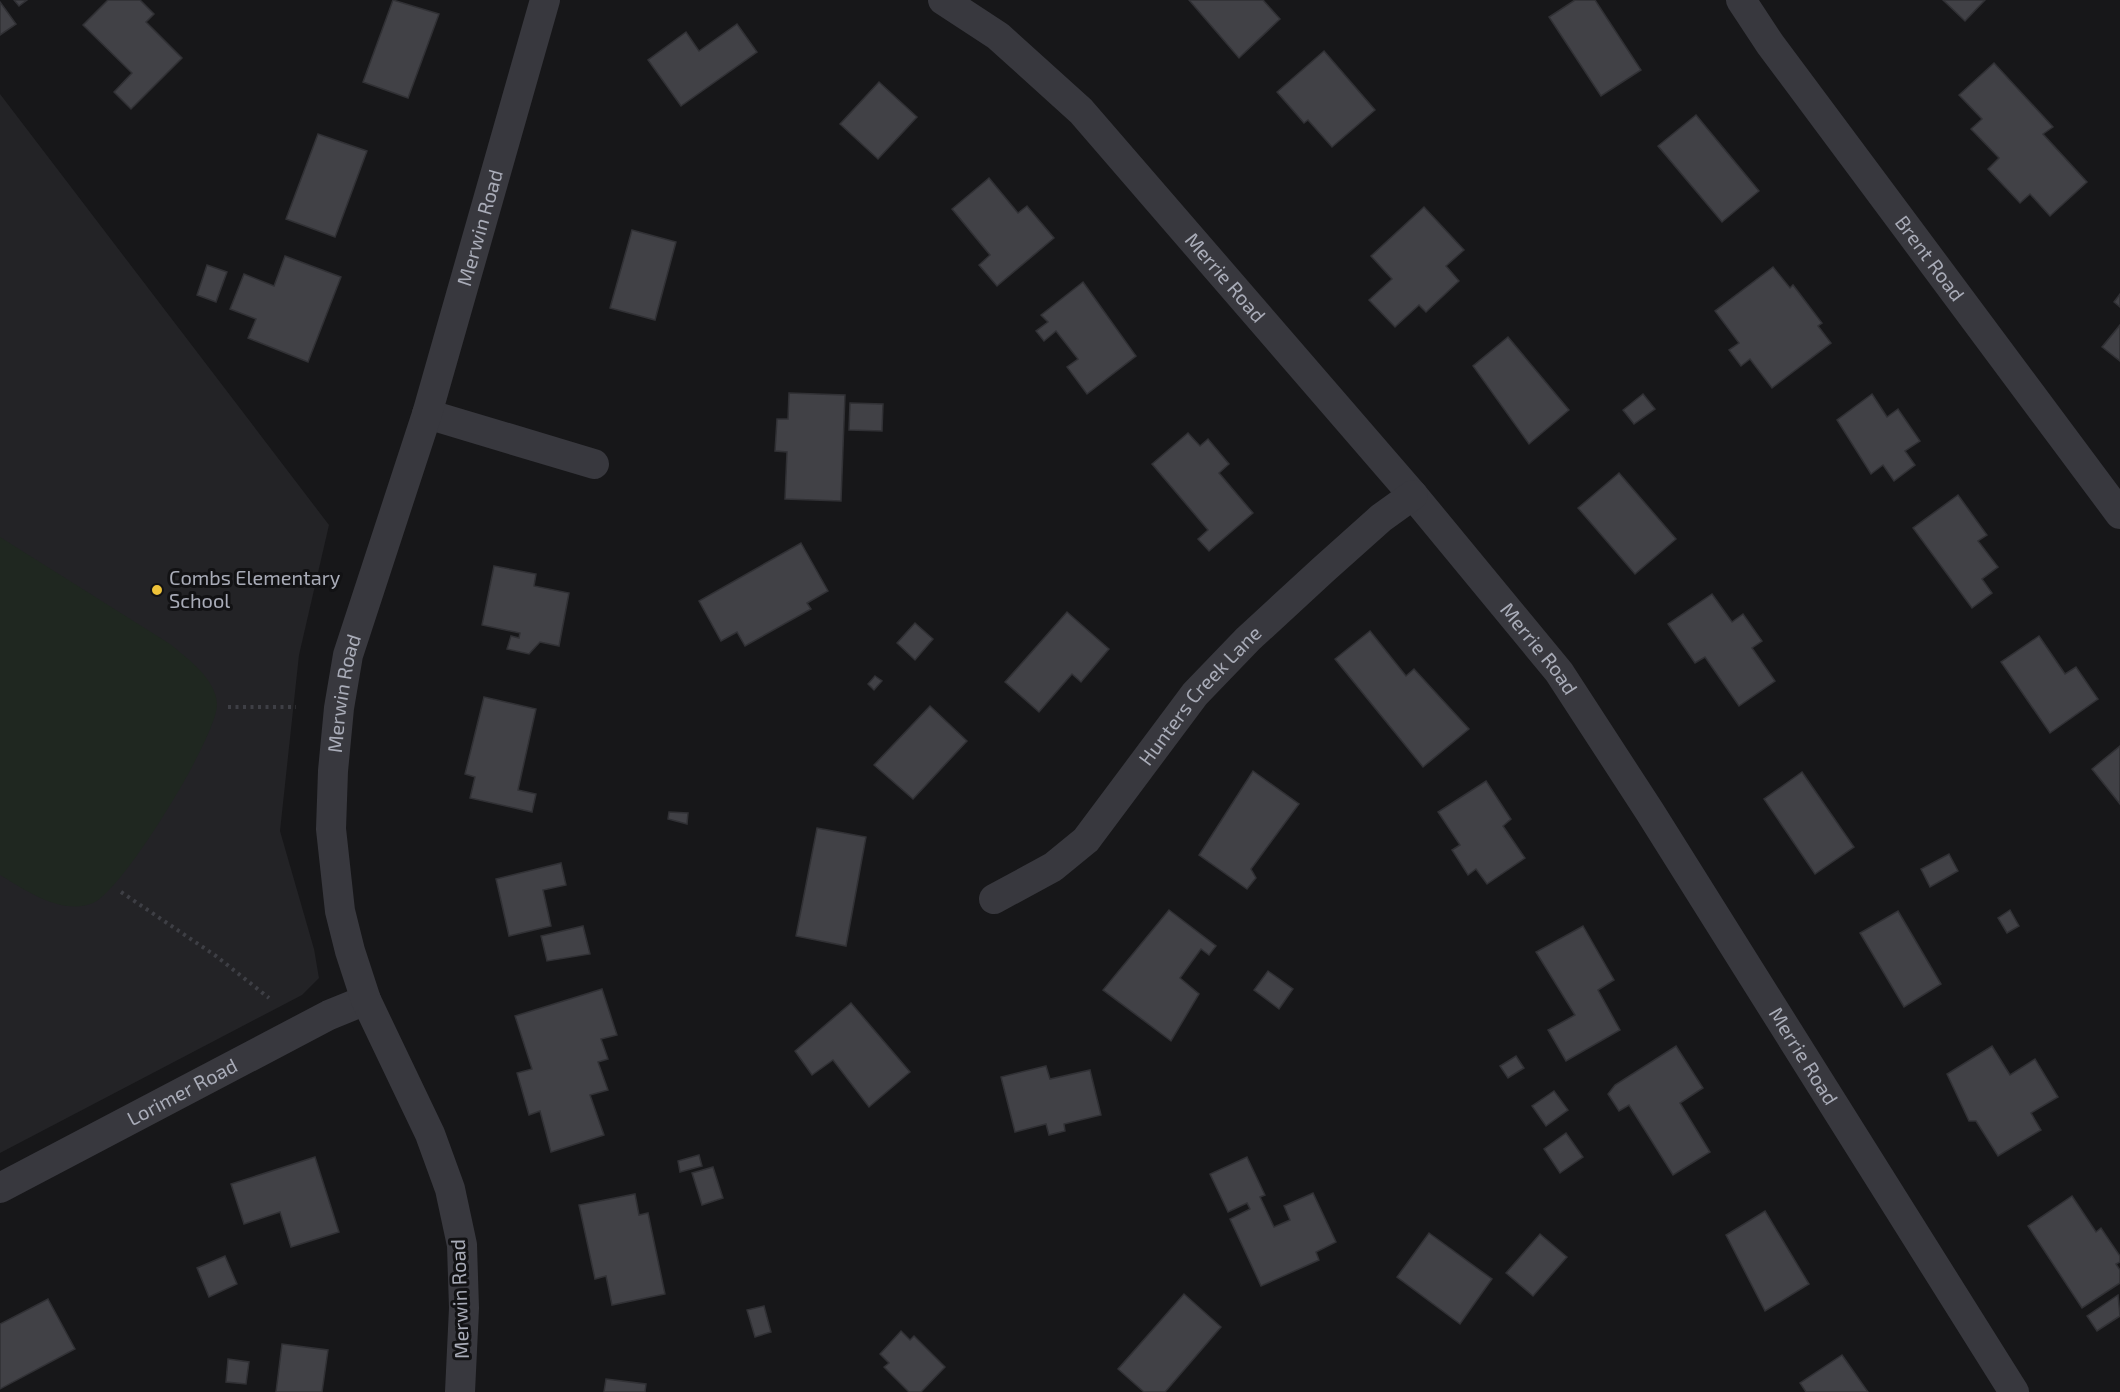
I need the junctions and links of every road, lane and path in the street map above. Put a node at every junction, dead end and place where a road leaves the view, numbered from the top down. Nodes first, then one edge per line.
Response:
1 (545, 0) edge
2 (943, 0) edge
3 (1741, 0) edge
4 (427, 414) junction
5 (594, 464) dead end
6 (1413, 495) junction
7 (2120, 514) edge
8 (228, 707) dead end
9 (296, 707) dead end
10 (121, 892) dead end
11 (994, 899) dead end
12 (269, 998) dead end
13 (366, 1000) junction
14 (0, 1188) edge
15 (460, 1392) edge
16 (2014, 1392) edge

1 - 4 street, Merwin Road
2 - 6 street, Merrie Road
3 - 7 street, Brent Road
4 - 5 street
4 - 13 street, Merwin Road
6 - 11 street, Hunters Creek Lane
6 - 16 street, Merrie Road
8 - 9 path
10 - 12 path
13 - 14 street, Lorimer Road
13 - 15 street, Merwin Road

